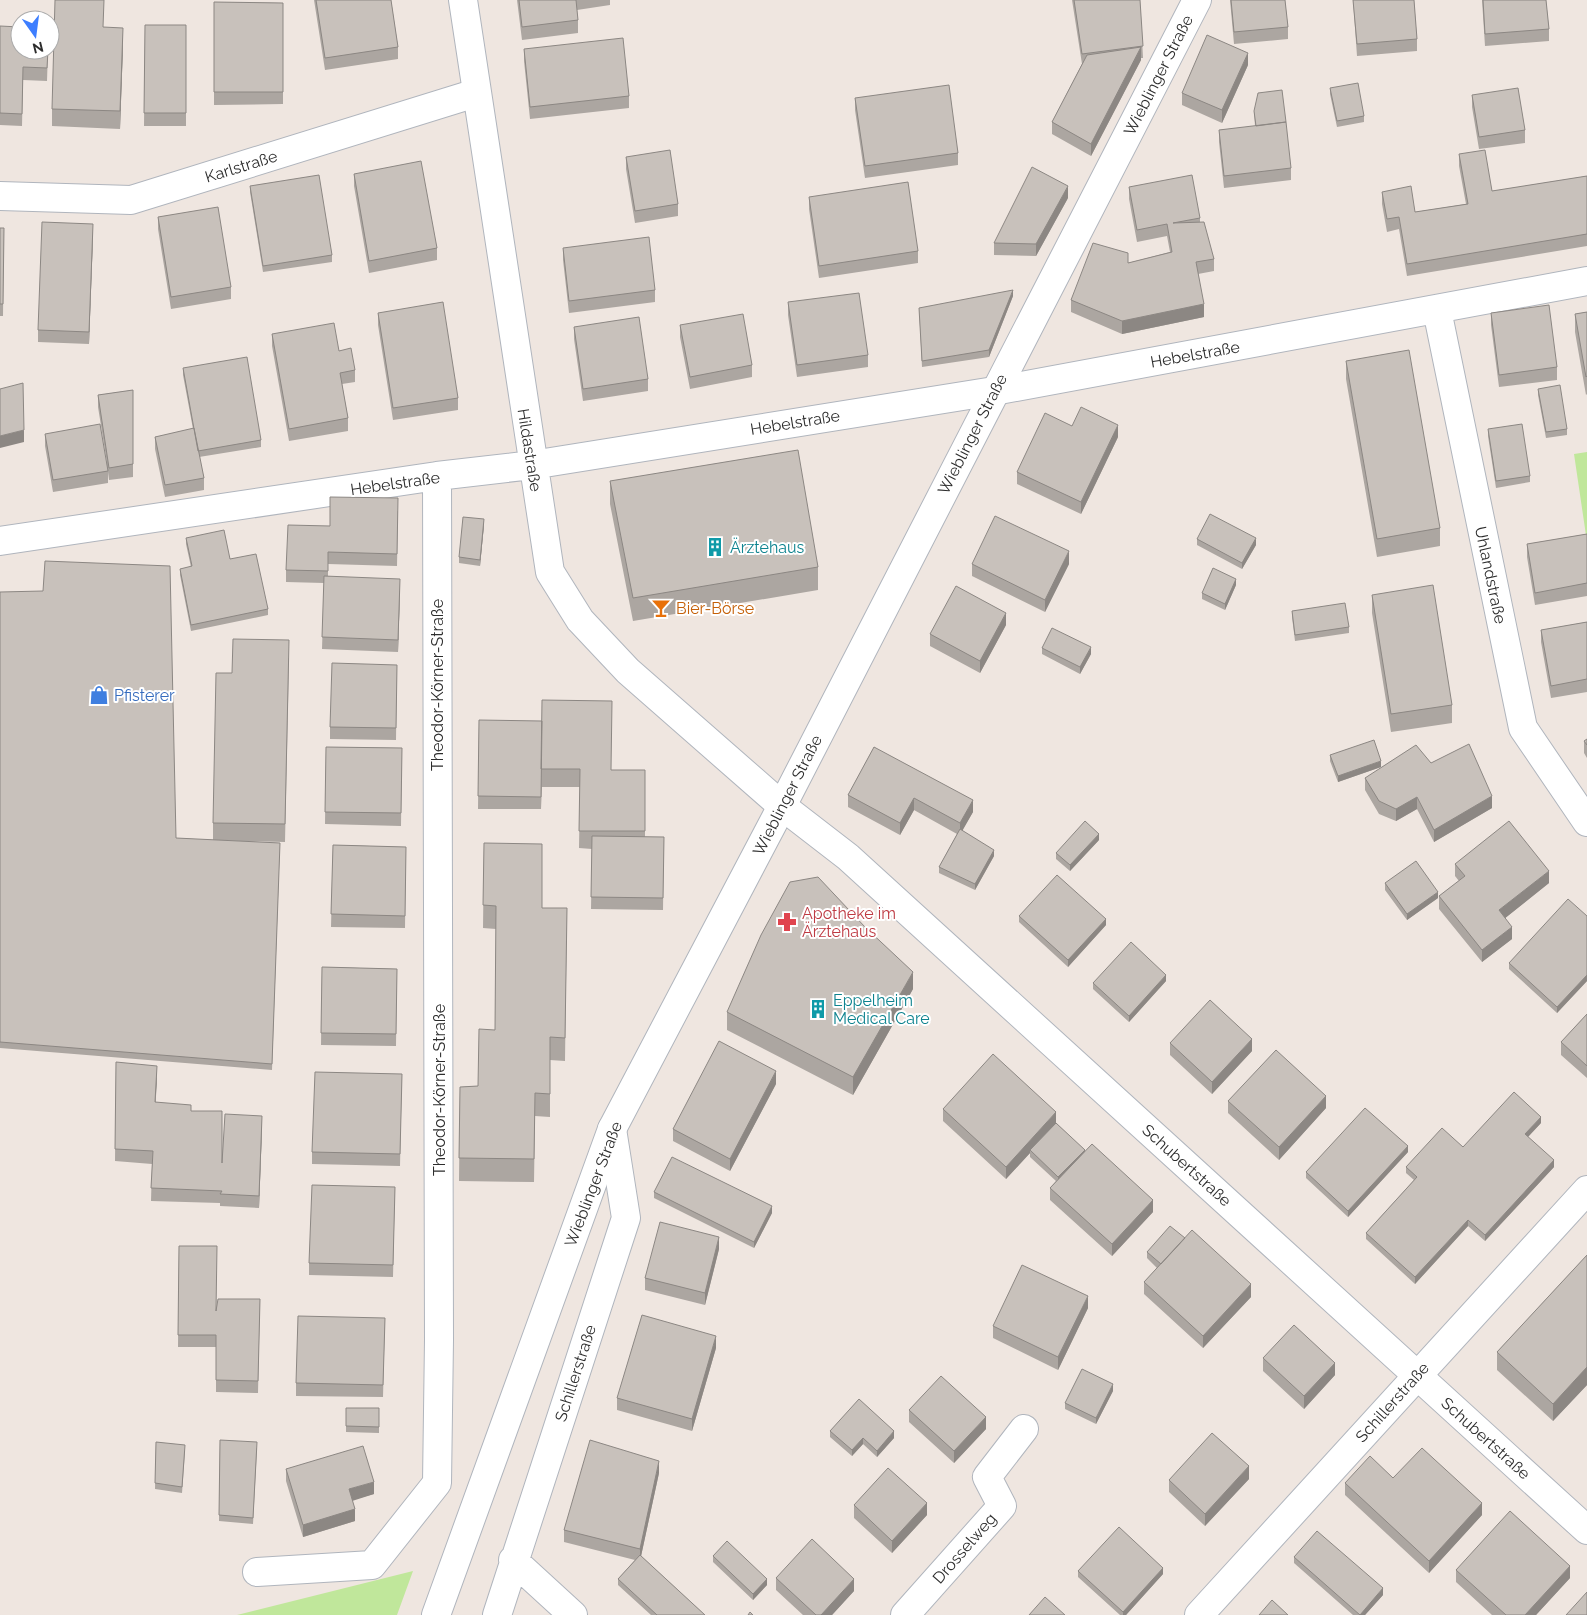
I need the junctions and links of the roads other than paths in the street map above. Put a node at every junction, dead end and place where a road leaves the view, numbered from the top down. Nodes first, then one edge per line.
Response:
1 (463, 0) edge
2 (1196, 0) edge
3 (476, 93) junction
4 (0, 196) edge
5 (1587, 281) edge
6 (1437, 310) junction
7 (994, 390) junction
8 (532, 465) junction
9 (437, 476) junction
10 (0, 541) edge
11 (782, 806) junction
12 (1587, 822) edge
13 (612, 1129) junction
14 (1587, 1190) edge
15 (1417, 1374) junction
16 (1024, 1429) dead end
17 (1587, 1530) edge
18 (513, 1560) junction
19 (256, 1572) dead end
20 (436, 1615) edge
21 (496, 1615) edge
22 (573, 1615) edge
23 (905, 1615) edge
24 (1199, 1615) edge

1 - 3 street, Hildastraße
2 - 7 street, Wieblinger Straße
3 - 4 street, Karlstraße
3 - 8 street, Hildastraße
5 - 6 street, Hebelstraße
6 - 7 street, Hebelstraße
6 - 12 street, Uhlandstraße
7 - 8 street, Hebelstraße
7 - 11 street, Wieblinger Straße
8 - 9 street, Hebelstraße
8 - 11 street, Hildastraße
9 - 10 street, Hebelstraße
9 - 19 street, Theodor-Körner-Straße
11 - 13 street, Wieblinger Straße
11 - 15 street, Schubertstraße
13 - 18 street, Schillerstraße
13 - 20 street, Wieblinger Straße
14 - 15 street, Schillerstraße
15 - 17 street, Schubertstraße
15 - 24 street, Schillerstraße
16 - 23 street, Drosselweg
18 - 21 street, Schillerstraße
18 - 22 street

